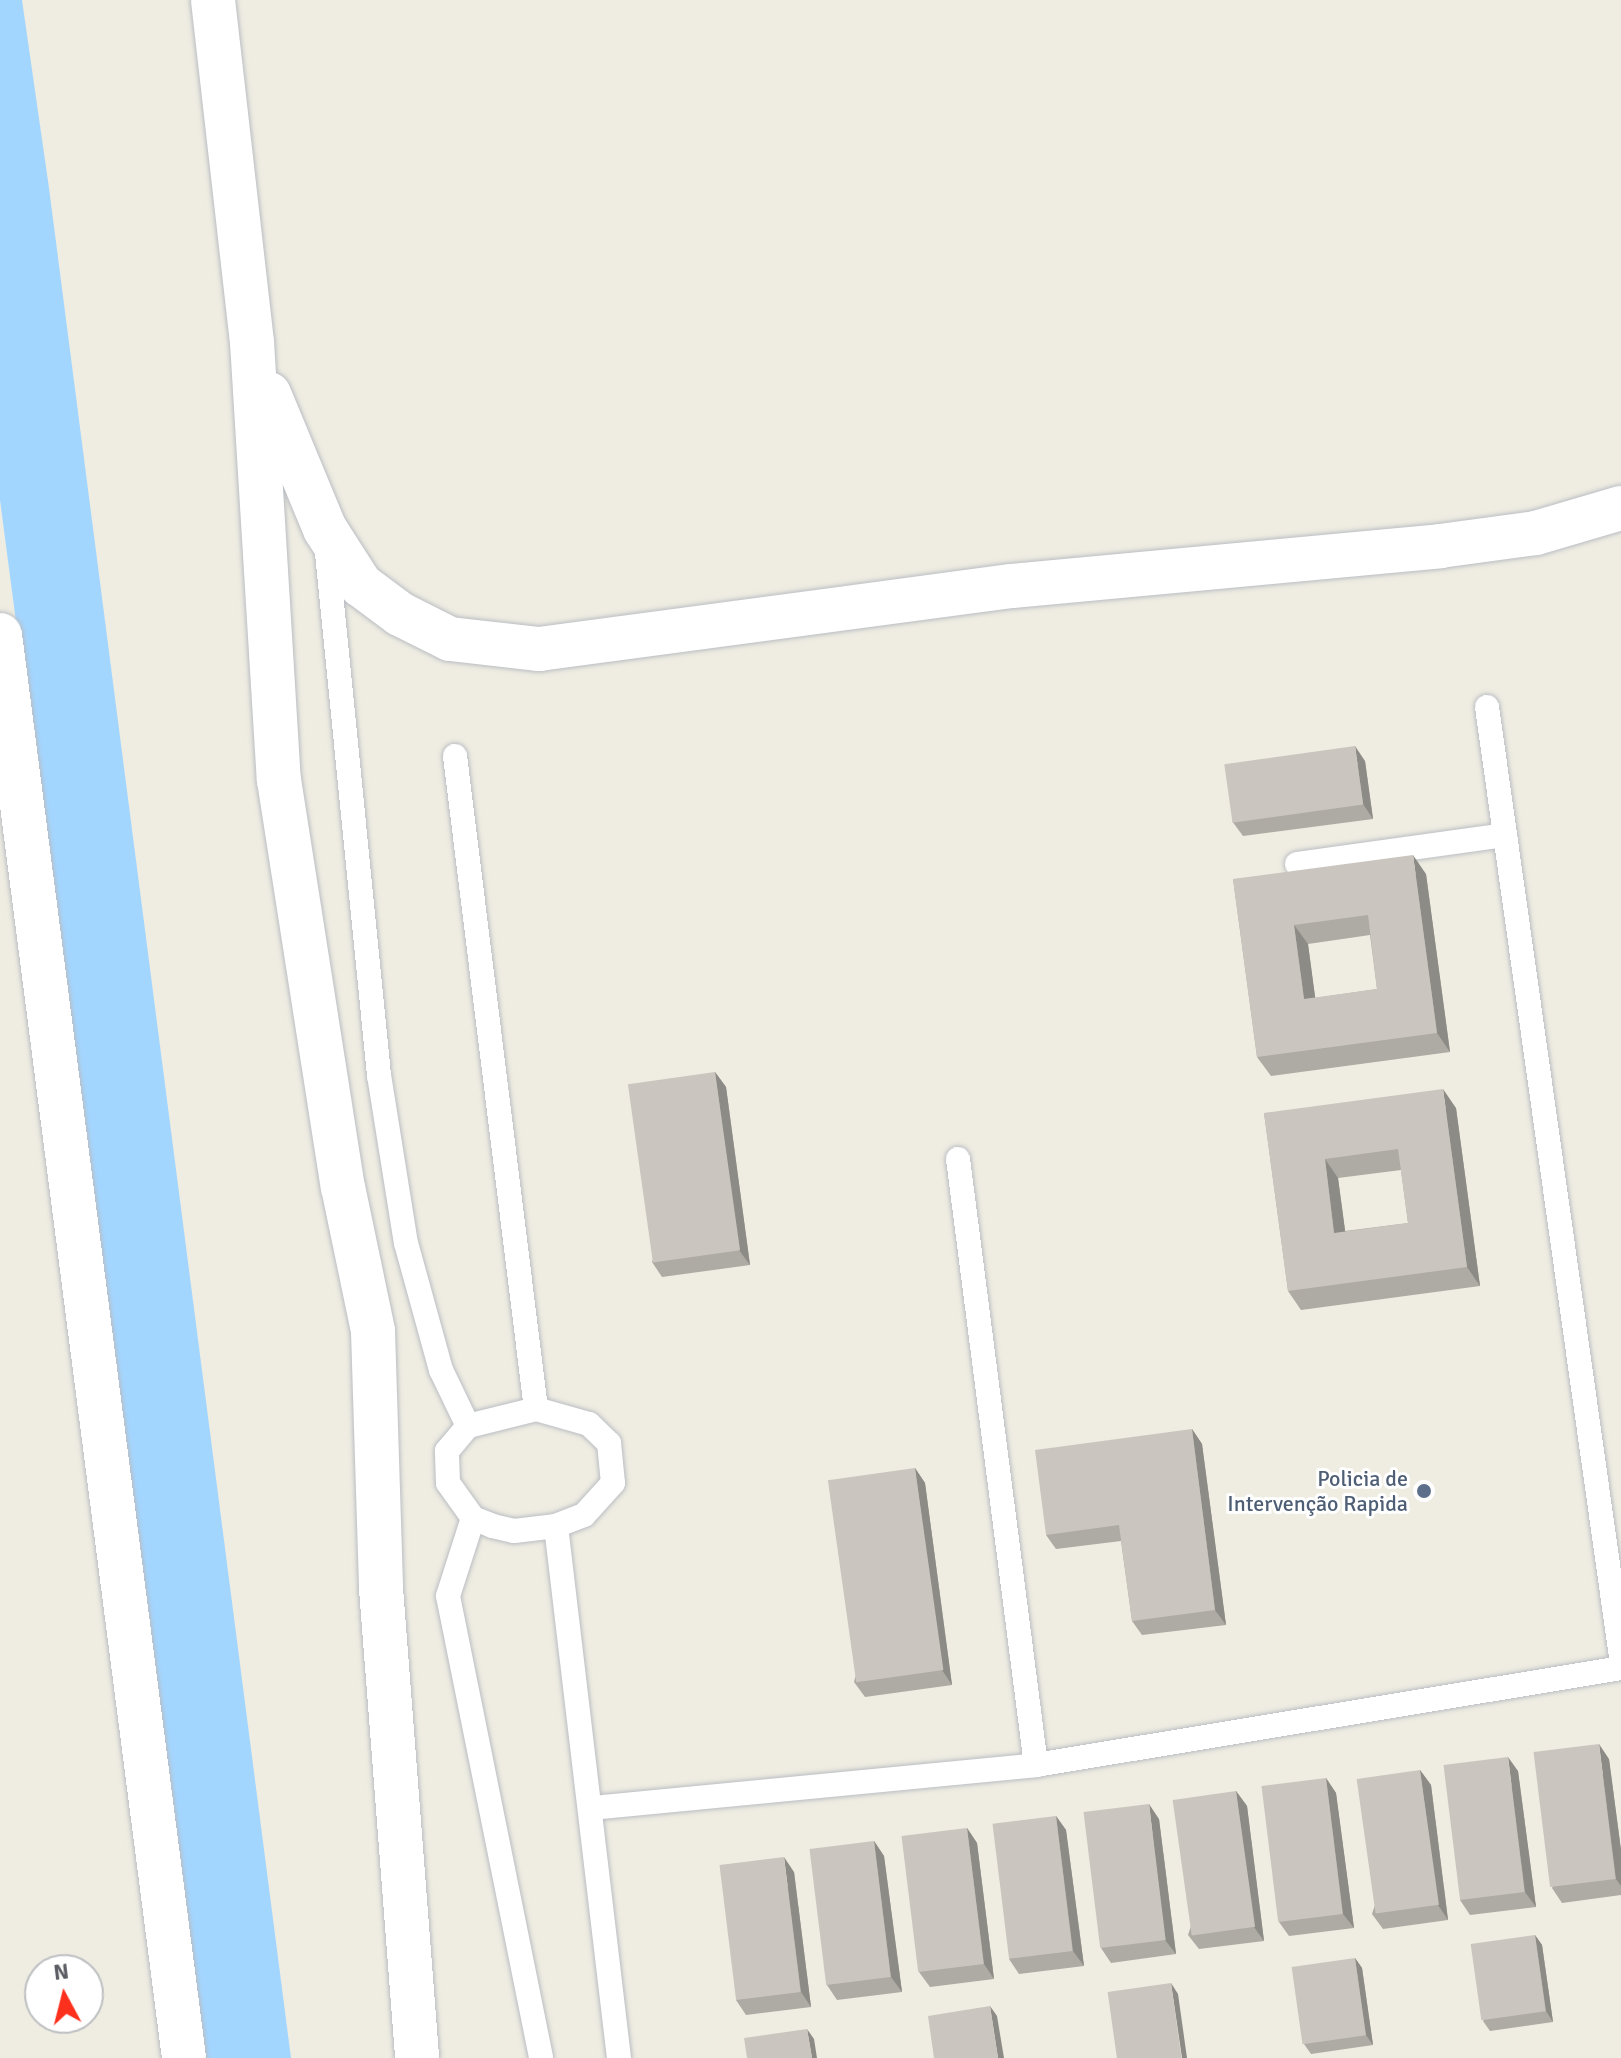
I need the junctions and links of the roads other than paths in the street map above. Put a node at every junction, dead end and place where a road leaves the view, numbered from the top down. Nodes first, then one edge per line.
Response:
1 (213, 0) edge
2 (252, 342) junction
3 (1621, 508) edge
4 (325, 529) junction
5 (0, 635) edge
6 (1487, 707) dead end
7 (455, 756) dead end
8 (1505, 835) junction
9 (1297, 864) dead end
10 (958, 1159) dead end
11 (536, 1409) junction
12 (468, 1426) junction
13 (473, 1518) junction
14 (556, 1526) junction
15 (1621, 1657) edge
16 (1621, 1668) edge
17 (1036, 1765) junction
18 (592, 1808) junction
19 (184, 2058) edge
20 (417, 2058) edge
21 (541, 2058) edge
22 (619, 2058) edge

1 - 2 street
2 - 4 street
2 - 20 street
3 - 4 street
4 - 12 lane
5 - 19 street
6 - 8 lane
7 - 11 lane
8 - 9 lane
8 - 15 lane
10 - 17 lane
11 - 12 lane
11 - 14 lane
12 - 13 lane
13 - 14 lane
13 - 21 lane
14 - 18 lane
16 - 17 lane
17 - 18 lane
18 - 22 lane

